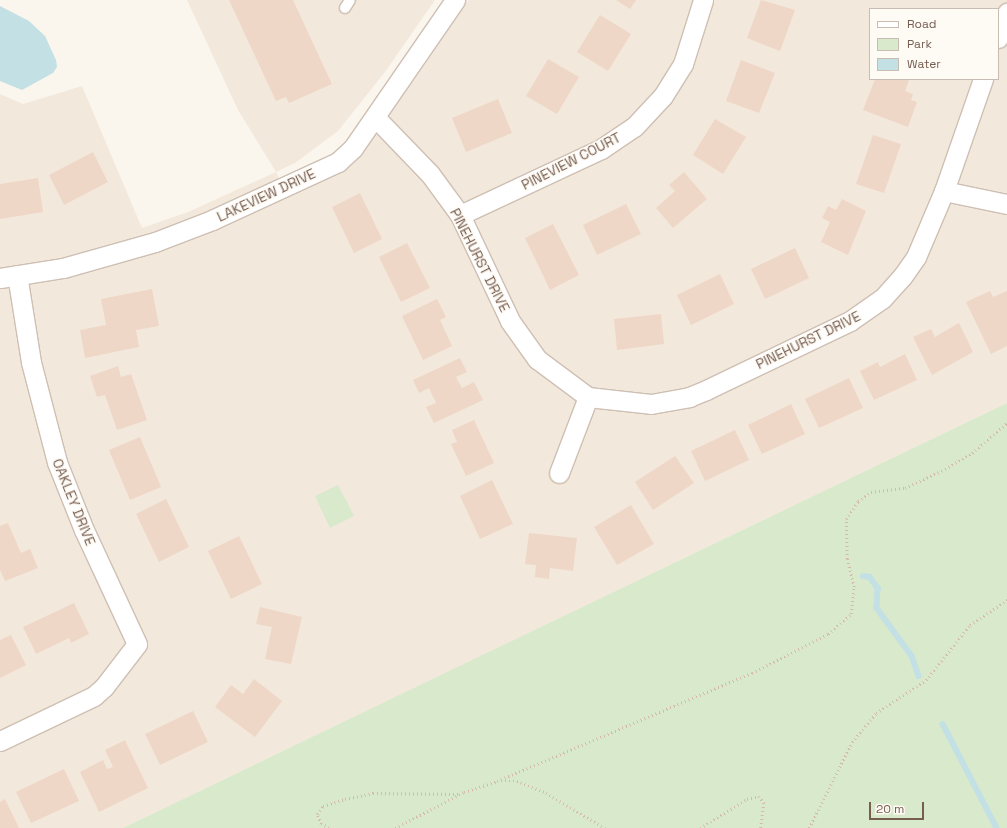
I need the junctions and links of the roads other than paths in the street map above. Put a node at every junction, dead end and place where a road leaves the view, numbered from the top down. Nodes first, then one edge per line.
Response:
1 (455, 0) edge
2 (703, 0) edge
3 (1007, 13) edge
4 (999, 35) edge
5 (984, 80) edge
6 (375, 117) junction
7 (944, 191) junction
8 (1007, 204) edge
9 (460, 215) junction
10 (8, 276) edge
11 (588, 397) junction
12 (559, 473) dead end
13 (0, 741) edge

1 - 6 street, LAKEVIEW DRIVE
2 - 9 street, PINEVIEW COURT
3 - 4 street
5 - 7 street, PINEHURST DRIVE
6 - 9 street, PINEHURST DRIVE
6 - 10 street, LAKEVIEW DRIVE
7 - 8 street
7 - 11 street, PINEHURST DRIVE
9 - 11 street, PINEHURST DRIVE
10 - 13 street, OAKLEY DRIVE
11 - 12 street

